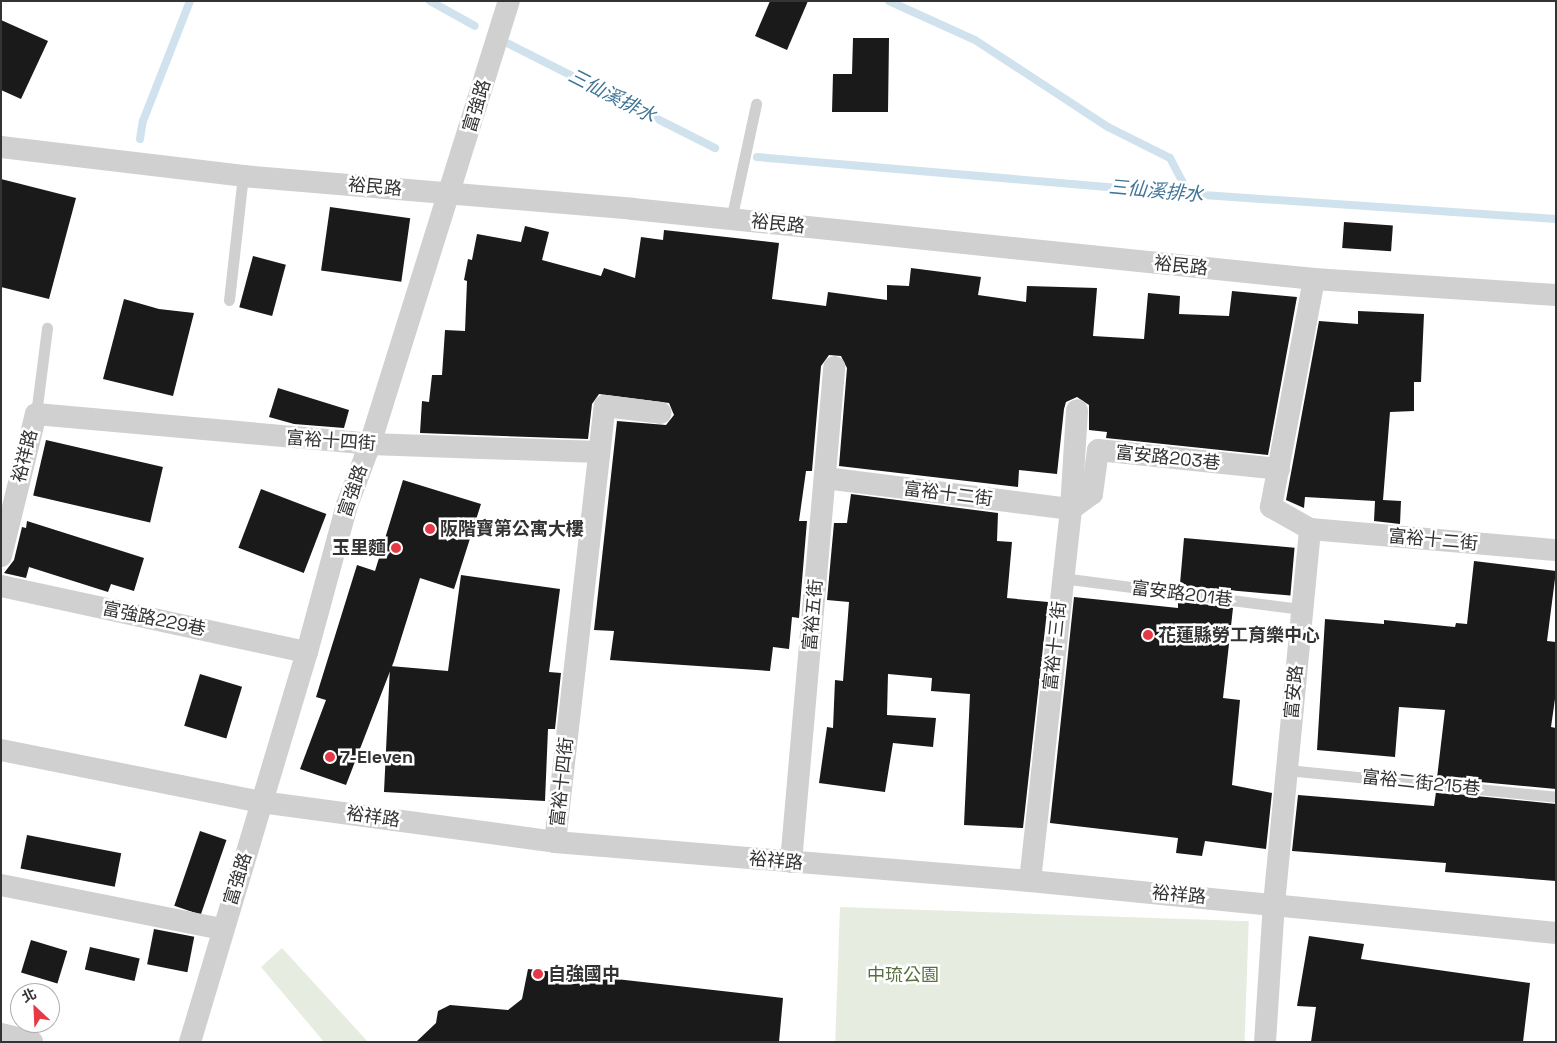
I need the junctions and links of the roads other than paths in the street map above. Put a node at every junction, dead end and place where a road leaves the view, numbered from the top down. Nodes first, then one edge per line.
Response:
1 (509, 1) edge
2 (756, 104) dead end
3 (1, 147) edge
4 (244, 176) junction
5 (450, 193) junction
6 (730, 220) junction
7 (1314, 279) junction
8 (1556, 295) edge
9 (229, 300) dead end
10 (47, 328) dead end
11 (834, 367) dead end
12 (1077, 410) dead end
13 (661, 413) dead end
14 (36, 414) junction
15 (370, 444) junction
16 (598, 452) junction
17 (1279, 469) junction
18 (825, 478) junction
19 (1071, 509) junction
20 (1310, 529) junction
21 (1556, 550) edge
22 (1, 556) edge
23 (1062, 578) junction
24 (1, 586) edge
25 (1302, 609) junction
26 (307, 652) junction
27 (1, 750) edge
28 (1287, 770) junction
29 (1556, 796) edge
30 (261, 802) junction
31 (555, 842) junction
32 (791, 862) junction
33 (1030, 881) junction
34 (1, 885) edge
35 (1274, 904) junction
36 (222, 929) junction
37 (1556, 933) edge
38 (1, 1034) edge
39 (32, 1042) edge
40 (190, 1042) edge
41 (1265, 1042) edge

1 - 5 street, 富強路
2 - 6 lane
3 - 4 street, 裕民路
4 - 5 street, 裕民路
4 - 9 lane
5 - 6 street, 裕民路
5 - 15 street, 富強路
6 - 7 street, 裕民路
7 - 8 street, 裕民路
7 - 17 street
10 - 14 lane
11 - 18 street, 富裕五街
12 - 19 street, 富裕十三街
13 - 16 street, 富裕十四街
14 - 15 street, 富裕十四街
14 - 22 street, 裕祥路
15 - 16 street, 富裕十四街
15 - 26 street, 富強路
16 - 31 street, 富裕十四街
17 - 19 street, 富安路203巷
17 - 20 street
18 - 19 street, 富裕十二街
18 - 32 street, 富裕五街
19 - 23 street, 富裕十三街
20 - 21 street, 富裕十二街
20 - 25 street, 富安路
23 - 25 lane, 富安路201巷
23 - 33 street, 富裕十三街
24 - 26 street, 富強路229巷
25 - 28 street, 富安路
26 - 30 street, 富強路
27 - 30 street, 裕祥路
28 - 29 lane, 富裕二街215巷
28 - 35 street, 富安路
30 - 31 street, 裕祥路
30 - 36 street, 富強路
31 - 32 street, 裕祥路
32 - 33 street, 裕祥路
33 - 35 street, 裕祥路
34 - 36 street
35 - 37 street, 裕祥路
35 - 41 street, 富安路
36 - 40 street, 富強路
38 - 39 street

